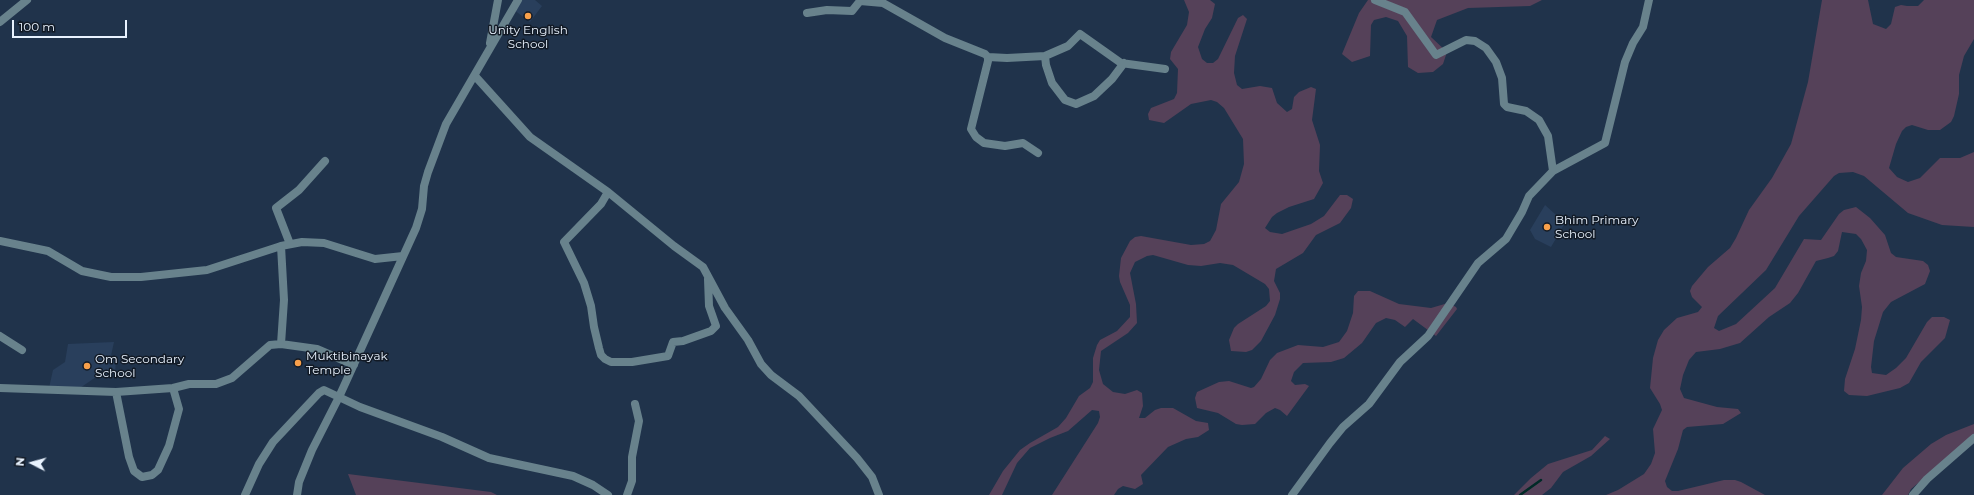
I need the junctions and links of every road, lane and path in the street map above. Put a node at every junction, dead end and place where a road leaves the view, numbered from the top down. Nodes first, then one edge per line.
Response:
1 (27, 0) edge
2 (498, 0) edge
3 (518, 0) edge
4 (1375, 0) edge
5 (1649, 0) edge
6 (807, 13) dead end
7 (0, 22) edge
8 (490, 46) junction
9 (1045, 56) junction
10 (988, 57) junction
11 (1124, 63) junction
12 (1165, 69) dead end
13 (475, 76) junction
14 (1038, 153) dead end
15 (325, 161) dead end
16 (1553, 171) junction
17 (608, 192) junction
18 (0, 242) edge
19 (290, 244) junction
20 (281, 246) junction
21 (403, 256) junction
22 (707, 274) junction
23 (0, 336) edge
24 (281, 344) junction
25 (22, 350) dead end
26 (354, 365) junction
27 (0, 388) edge
28 (173, 388) junction
29 (116, 392) junction
30 (339, 397) junction
31 (635, 404) dead end
32 (1974, 438) edge
33 (245, 495) edge
34 (297, 495) edge
35 (608, 495) edge
36 (627, 495) edge
37 (879, 495) edge
38 (1292, 495) edge
39 (1914, 495) edge

1 - 7 street
2 - 8 street
3 - 8 street
4 - 16 street
5 - 16 street
6 - 10 street
8 - 13 street
9 - 10 street
9 - 11 street
9 - 11 street
10 - 14 street
11 - 12 street
13 - 17 street
13 - 21 street
15 - 19 street
16 - 38 street
17 - 22 street
17 - 22 street
18 - 20 street
19 - 20 street
19 - 21 street
20 - 24 street
21 - 26 street
22 - 37 street
23 - 25 street
24 - 26 street
24 - 28 street
26 - 30 street
27 - 29 street
28 - 29 street
28 - 29 street
30 - 33 street
30 - 34 street
30 - 35 street
31 - 36 street
32 - 39 street

